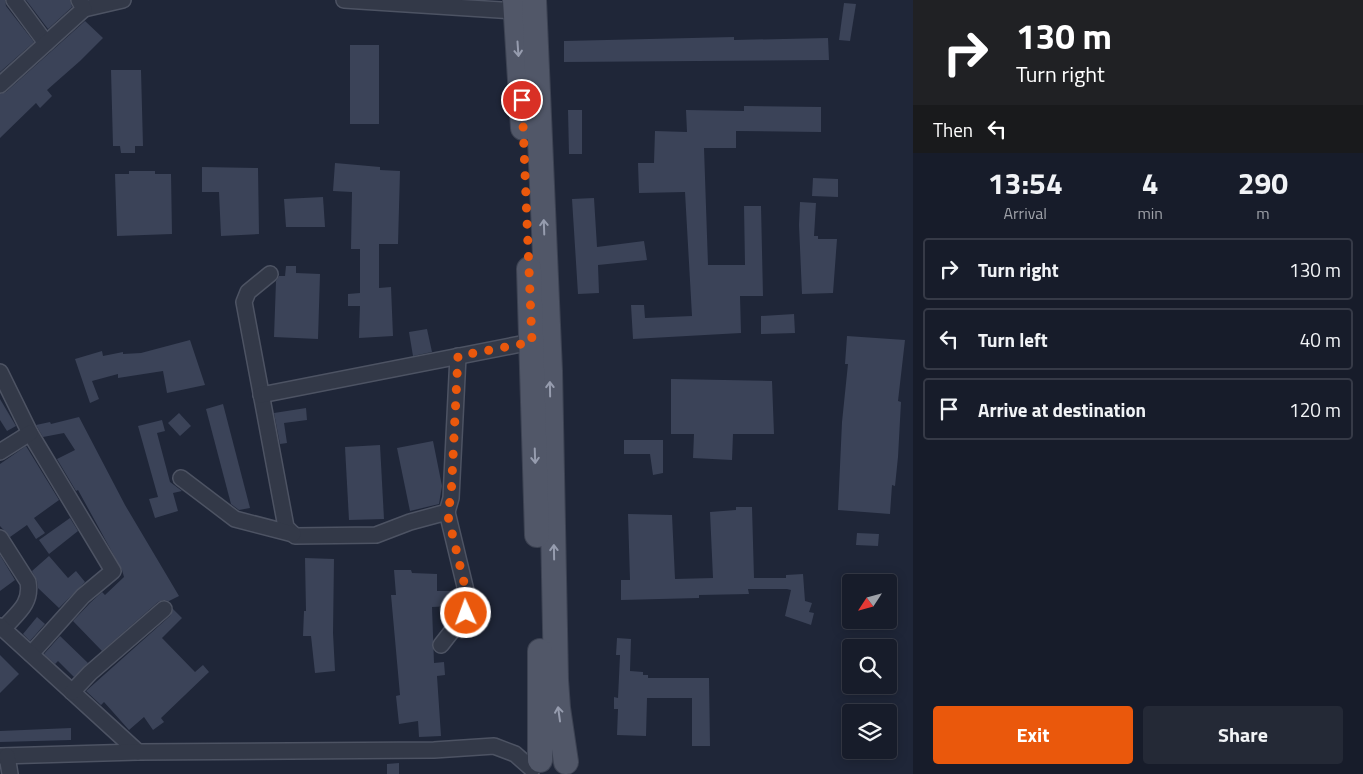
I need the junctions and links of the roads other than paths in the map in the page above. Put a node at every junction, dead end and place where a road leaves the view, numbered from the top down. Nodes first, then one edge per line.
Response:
1 (14, 0) edge
2 (123, 0) edge
3 (344, 0) edge
4 (82, 4) edge
5 (522, 4) edge
6 (46, 43) junction
7 (0, 85) edge
8 (270, 274) dead end
9 (532, 342) junction
10 (458, 356) junction
11 (0, 372) edge
12 (261, 395) junction
13 (30, 433) junction
14 (0, 452) edge
15 (181, 478) dead end
16 (447, 512) junction
17 (293, 534) junction
18 (0, 538) edge
19 (164, 610) dead end
20 (2, 627) edge
21 (441, 645) dead end
22 (31, 654) junction
23 (72, 692) junction
24 (138, 752) junction
25 (3, 756) edge
26 (534, 768) edge
27 (569, 768) edge
28 (10, 774) edge

1 - 6 street
2 - 4 street
3 - 5 street
4 - 6 street
5 -> 9 main road
27 -> 5 main road
6 - 7 street
8 - 12 street
9 - 10 street
9 -> 26 main road
10 - 12 street
10 - 16 street
11 - 13 street
12 - 17 street
13 - 14 street
13 - 22 street
15 - 17 street
16 - 17 street
16 - 21 street
18 - 20 street
19 - 23 street
20 - 22 street
22 - 23 street
23 - 24 street
24 - 25 street
24 - 26 street
25 - 28 street
26 - 27 main road

